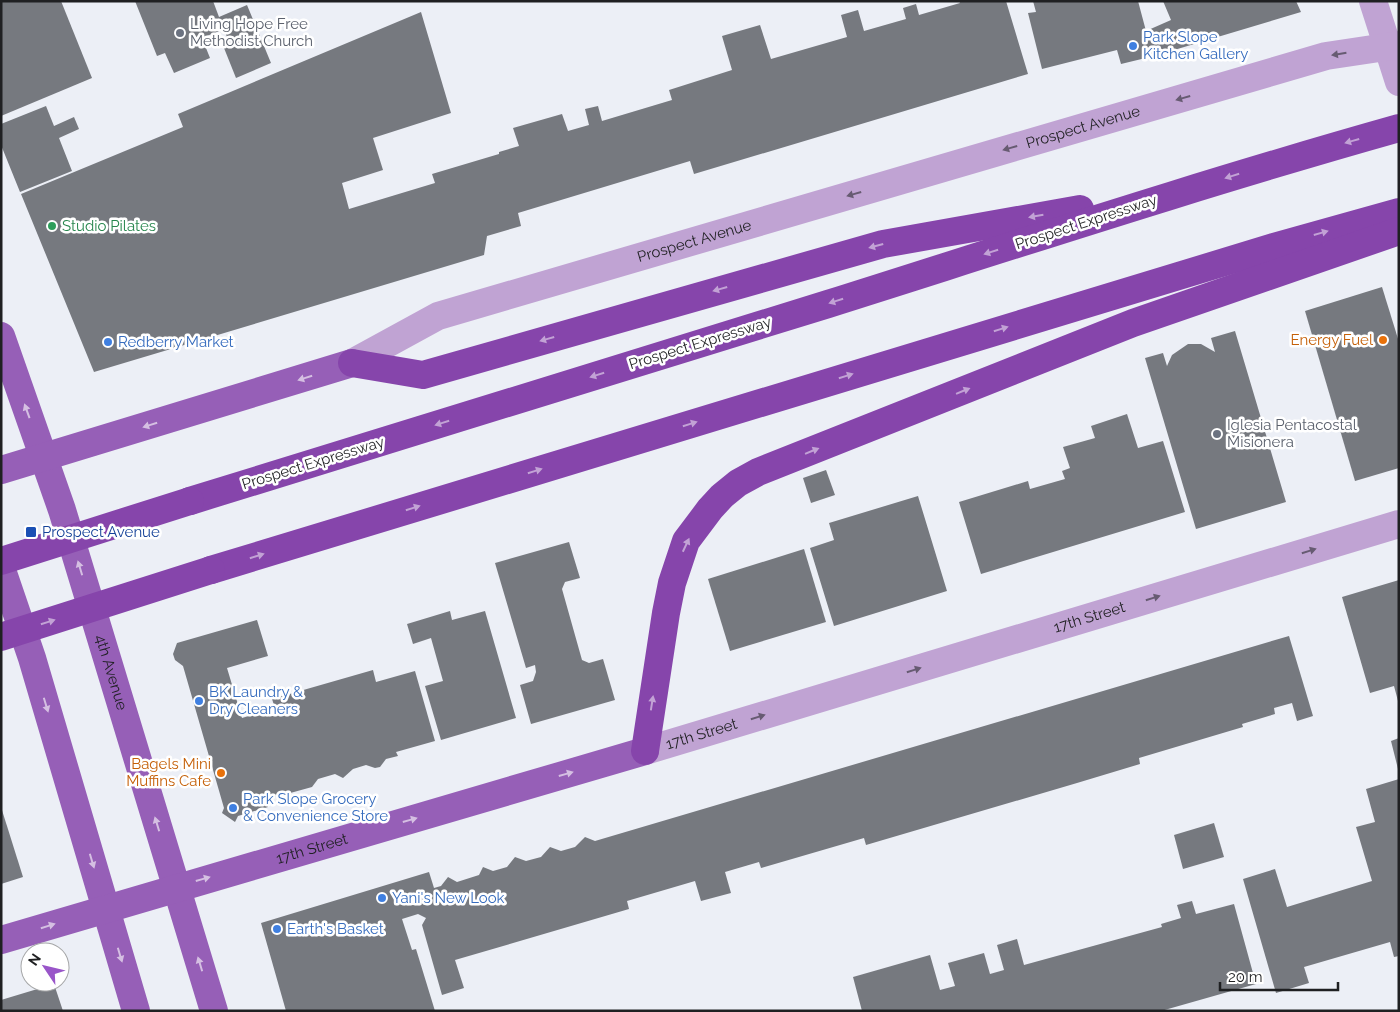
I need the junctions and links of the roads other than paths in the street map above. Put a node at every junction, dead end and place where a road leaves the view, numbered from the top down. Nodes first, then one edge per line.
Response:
1 (1373, 1) edge
2 (1393, 45) edge
3 (1399, 82) edge
4 (1399, 128) edge
5 (1187, 190) junction
6 (1399, 212) edge
7 (1399, 231) edge
8 (1, 336) edge
9 (352, 363) junction
10 (43, 457) junction
11 (1, 470) edge
12 (1399, 524) edge
13 (1, 561) edge
14 (1, 567) edge
15 (1, 637) edge
16 (645, 751) junction
17 (177, 887) junction
18 (106, 908) junction
19 (1, 940) edge
20 (136, 1011) edge
21 (214, 1011) edge

1 - 2 street
2 - 3 street
2 -> 9 street, Prospect Avenue
4 -> 5 highway, Prospect Expressway
5 -> 9 highway
5 -> 13 highway, Prospect Expressway, bridge
15 -> 6 highway, bridge
16 -> 7 highway
10 -> 8 main road, 4th Avenue
9 -> 10 main road, Prospect Avenue
10 - 11 main road, Prospect Avenue
17 -> 10 main road, 4th Avenue
16 -> 12 street, 17th Street
14 -> 18 main road
17 -> 16 main road, 17th Street
17 - 18 main road, 17th Street
21 -> 17 main road, 4th Avenue
19 -> 18 main road, 17th Street
18 -> 20 main road

